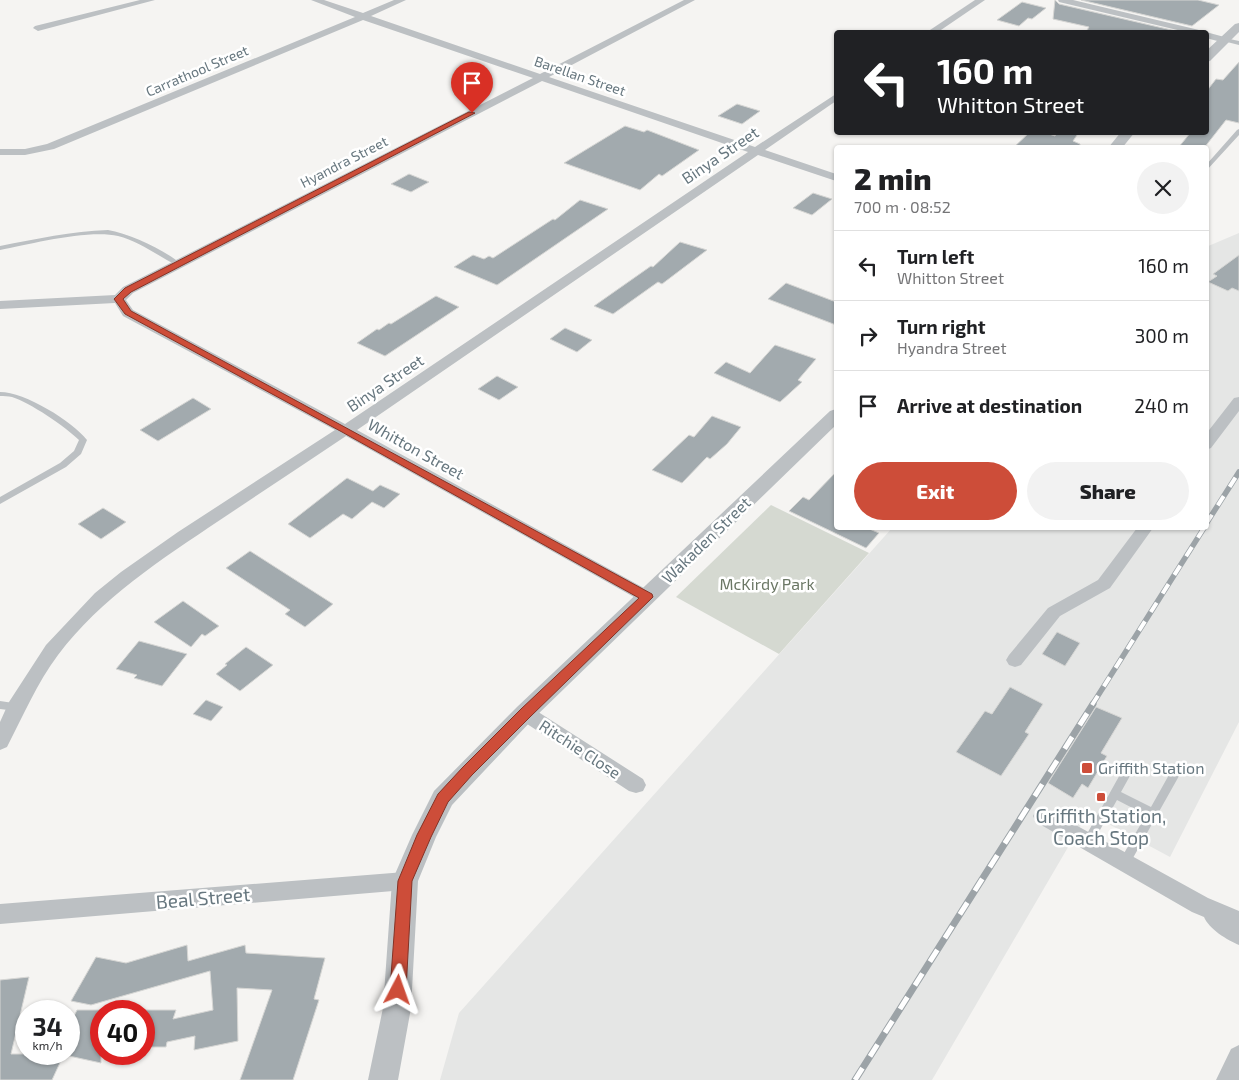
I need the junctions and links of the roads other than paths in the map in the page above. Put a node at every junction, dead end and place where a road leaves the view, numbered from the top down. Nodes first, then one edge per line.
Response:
1 (151, 0) edge
2 (315, 0) edge
3 (402, 0) edge
4 (691, 0) edge
5 (981, 0) edge
6 (1062, 0) edge
7 (364, 16) junction
8 (1239, 26) edge
9 (38, 28) dead end
10 (935, 30) edge
11 (1188, 30) edge
12 (1209, 36) edge
13 (1225, 40) junction
14 (1239, 43) edge
15 (1209, 55) edge
16 (541, 78) junction
17 (834, 98) edge
18 (1239, 131) edge
19 (1126, 135) edge
20 (1117, 145) edge
21 (757, 151) junction
22 (0, 152) edge
23 (1209, 166) edge
24 (834, 177) edge
25 (0, 248) edge
26 (178, 264) junction
27 (118, 299) junction
28 (0, 305) edge
29 (0, 394) edge
30 (1239, 401) edge
31 (834, 417) edge
32 (346, 430) junction
33 (1209, 441) edge
34 (0, 501) edge
35 (1144, 530) edge
36 (647, 597) junction
37 (1015, 660) dead end
38 (0, 705) edge
39 (16, 707) junction
40 (525, 713) junction
41 (0, 742) edge
42 (1131, 765) dead end
43 (1174, 776) dead end
44 (636, 785) dead end
45 (1116, 794) junction
46 (1153, 813) junction
47 (1043, 816) dead end
48 (1088, 841) junction
49 (1125, 862) junction
50 (405, 881) junction
51 (1200, 905) junction
52 (0, 914) edge
53 (1239, 920) edge
54 (1239, 935) edge
55 (1239, 1057) edge
56 (383, 1080) edge
57 (1228, 1080) edge

1 - 9 street
2 - 7 street, Barellan Street
3 - 7 street, Carrathool Street
4 - 16 street, Hyandra Street
5 - 10 street
6 - 11 street
7 - 16 street, Barellan Street
7 - 22 street, Carrathool Street
8 - 13 street
12 - 13 street
13 - 14 lane
13 - 15 street
16 - 21 street, Barellan Street
16 - 26 street, Hyandra Street
17 - 21 street, Binya Street
18 - 23 lane
19 - 20 street
21 - 24 street, Barellan Street
21 - 32 street, Binya Street
25 - 26 lane
26 - 27 street, Hyandra Street
27 - 28 street
27 - 32 street, Whitton Street
29 - 34 lane
30 - 33 street
31 - 36 street, Wakaden Street
32 - 36 street, Whitton Street
32 - 39 street, Binya Street
35 - 37 street
36 - 40 street, Wakaden Street
38 - 39 lane
39 - 41 street, Binya Street
40 - 44 street, Ritchie Close
40 - 50 street, Wakaden Street
42 - 45 lane
43 - 46 lane
45 - 46 lane
45 - 48 lane
46 - 49 lane
47 - 48 street
48 - 49 street
49 - 51 street
50 - 52 street, Beal Street
50 - 56 street, Wakaden Street
51 - 53 street
51 - 54 street
55 - 57 street

